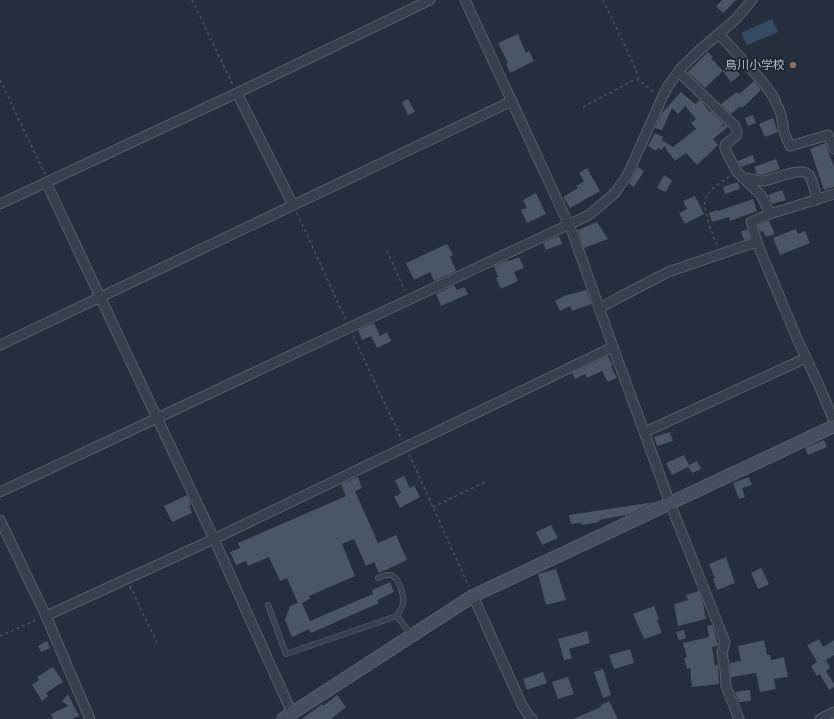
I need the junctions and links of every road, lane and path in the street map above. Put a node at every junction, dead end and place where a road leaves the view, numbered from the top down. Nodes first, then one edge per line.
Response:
1 (192, 0) edge
2 (430, 0) edge
3 (466, 0) edge
4 (603, 0) edge
5 (752, 0) edge
6 (719, 34) junction
7 (679, 72) junction
8 (0, 80) edge
9 (639, 80) junction
10 (237, 93) junction
11 (662, 98) junction
12 (512, 101) junction
13 (583, 107) dead end
14 (834, 149) edge
15 (740, 175) junction
16 (47, 182) junction
17 (834, 194) edge
18 (817, 199) junction
19 (0, 204) edge
20 (293, 205) junction
21 (770, 214) junction
22 (568, 223) junction
23 (756, 242) junction
24 (387, 251) dead end
25 (720, 254) junction
26 (100, 297) junction
27 (409, 299) junction
28 (600, 308) junction
29 (349, 327) junction
30 (0, 345) edge
31 (613, 347) junction
32 (806, 358) junction
33 (156, 417) junction
34 (834, 421) edge
35 (834, 426) edge
36 (645, 432) junction
37 (405, 447) junction
38 (485, 482) dead end
39 (0, 492) edge
40 (670, 503) junction
41 (433, 507) junction
42 (0, 520) edge
43 (214, 539) junction
44 (378, 578) dead end
45 (126, 579) junction
46 (473, 596) junction
47 (268, 606) dead end
48 (46, 616) junction
49 (397, 616) junction
50 (0, 636) edge
51 (412, 636) junction
52 (157, 643) dead end
53 (834, 712) edge
54 (287, 717) edge
55 (90, 719) edge
56 (532, 719) edge
57 (739, 719) edge
58 (820, 719) edge

1 - 10 path
2 - 10 street
3 - 12 street
4 - 9 path
5 - 6 street
6 - 7 street
6 - 14 street
7 - 11 street
7 - 15 street
8 - 16 path
9 - 11 path
9 - 13 path
10 - 16 street
10 - 20 street
11 - 22 street
12 - 20 street
12 - 22 street
15 - 18 street
15 - 21 street
15 - 25 path
16 - 19 street
16 - 26 street
17 - 18 street
18 - 21 street
20 - 26 street
20 - 29 path
21 - 23 street
22 - 27 street
22 - 28 street
23 - 25 street
23 - 32 street
24 - 27 path
25 - 28 street
26 - 30 street
26 - 33 street
27 - 29 street
28 - 31 street
29 - 33 street
29 - 37 path
31 - 36 street
31 - 37 street
32 - 34 street
32 - 36 street
33 - 39 street
33 - 43 street
35 - 40 street
36 - 40 street
37 - 41 path
37 - 43 street
38 - 41 path
40 - 46 street
40 - 57 street
41 - 46 path
42 - 48 street
43 - 45 street
43 - 54 street
44 - 49 lane
45 - 48 street
45 - 52 path
46 - 51 street
46 - 56 street
47 - 49 lane
48 - 50 path
48 - 55 street
49 - 51 lane
51 - 54 street
53 - 58 street

